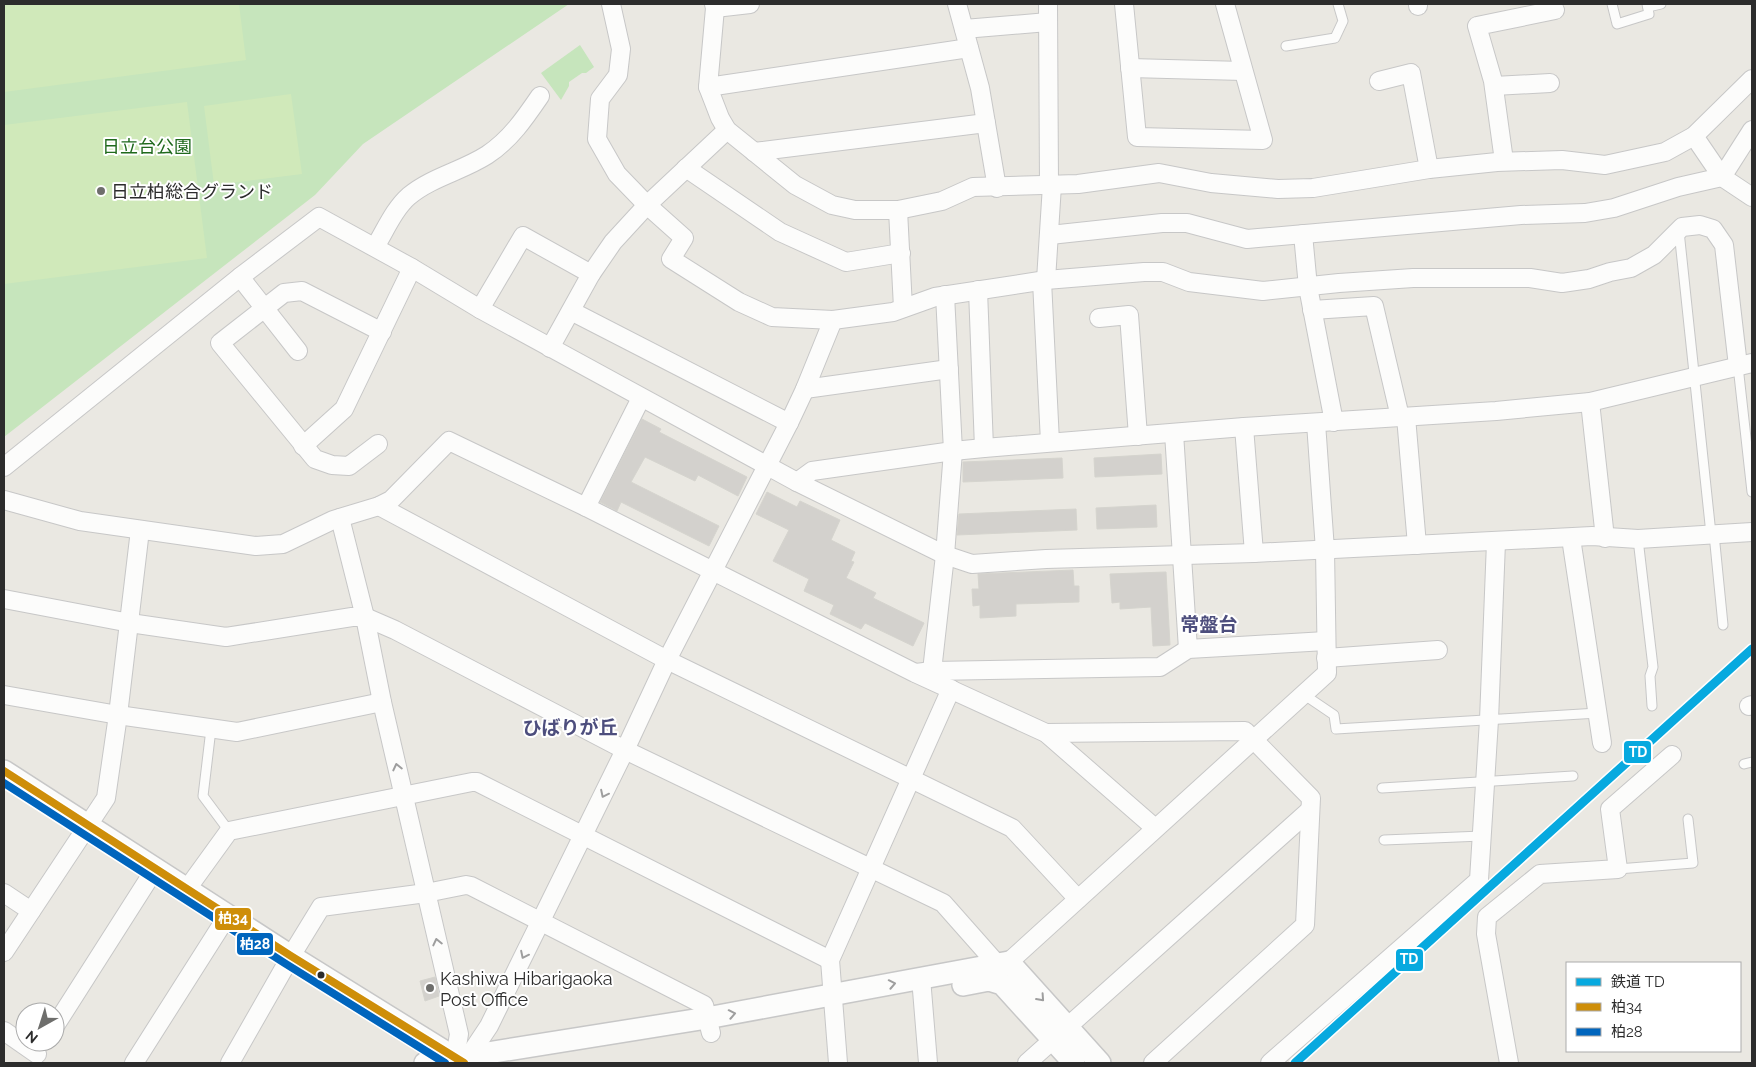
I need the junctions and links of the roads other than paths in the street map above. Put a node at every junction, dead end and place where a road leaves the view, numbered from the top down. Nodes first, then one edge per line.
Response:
1 (611, 4) edge
2 (750, 4) edge
3 (957, 4) edge
4 (1048, 4) edge
5 (1124, 4) edge
6 (1225, 4) edge
7 (1338, 4) edge
8 (1612, 4) edge
9 (1661, 4) edge
10 (715, 6) edge
11 (1647, 6) edge
12 (1554, 10) dead end
13 (1048, 22) junction
14 (964, 29) junction
15 (1286, 46) dead end
16 (969, 48) junction
17 (1130, 68) junction
18 (1243, 72) junction
19 (1752, 79) edge
20 (1379, 81) dead end
21 (1550, 83) dead end
22 (1494, 86) junction
23 (708, 87) junction
24 (540, 96) dead end
25 (986, 123) junction
26 (727, 130) junction
27 (1752, 130) edge
28 (1694, 136) junction
29 (754, 152) junction
30 (1504, 161) junction
31 (686, 168) junction
32 (1429, 169) junction
33 (1722, 177) junction
34 (1051, 186) junction
35 (997, 188) junction
36 (1752, 197) edge
37 (647, 205) junction
38 (898, 210) junction
39 (1679, 230) junction
40 (1303, 234) junction
41 (1050, 235) junction
42 (375, 247) junction
43 (900, 253) junction
44 (412, 268) junction
45 (591, 274) junction
46 (240, 277) junction
47 (1044, 281) junction
48 (1308, 286) junction
49 (978, 290) junction
50 (945, 295) junction
51 (265, 308) junction
52 (903, 308) junction
53 (480, 309) junction
54 (1312, 310) junction
55 (571, 311) junction
56 (1099, 318) dead end
57 (833, 320) junction
58 (382, 332) junction
59 (550, 348) junction
60 (298, 350) dead end
61 (1745, 365) edge
62 (949, 369) junction
63 (1695, 377) junction
64 (805, 389) junction
65 (641, 398) junction
66 (1590, 402) junction
67 (1403, 417) junction
68 (1334, 422) junction
69 (789, 423) junction
70 (1316, 423) junction
71 (1244, 427) junction
72 (1174, 434) junction
73 (1138, 436) junction
74 (1050, 442) junction
75 (378, 444) dead end
76 (303, 446) junction
77 (984, 448) junction
78 (953, 451) junction
79 (766, 466) junction
80 (4, 468) edge
81 (796, 482) junction
82 (1752, 492) edge
83 (4, 500) edge
84 (379, 506) junction
85 (586, 507) junction
86 (340, 518) junction
87 (140, 530) junction
88 (1752, 532) edge
89 (1713, 534) junction
90 (1571, 538) junction
91 (1605, 538) junction
92 (1638, 539) junction
93 (1496, 542) junction
94 (1417, 545) junction
95 (1325, 550) junction
96 (1254, 554) junction
97 (945, 555) junction
98 (1181, 556) junction
99 (712, 570) junction
100 (4, 599) edge
101 (365, 617) junction
102 (130, 623) junction
103 (1723, 625) dead end
104 (1188, 649) junction
105 (1326, 650) junction
106 (1438, 650) dead end
107 (667, 660) junction
108 (924, 672) junction
109 (951, 689) junction
110 (1304, 694) junction
111 (4, 695) edge
112 (382, 702) junction
113 (1652, 706) dead end
114 (1598, 713) junction
115 (118, 715) junction
116 (1489, 720) junction
117 (211, 729) junction
118 (1046, 733) junction
119 (1254, 740) junction
120 (1602, 743) dead end
121 (625, 750) junction
122 (1672, 755) dead end
123 (4, 771) edge
124 (1573, 776) dead end
125 (911, 779) junction
126 (1486, 782) junction
127 (1382, 788) dead end
128 (403, 795) junction
129 (1310, 810) junction
130 (1688, 820) dead end
131 (88, 826) junction
132 (1155, 828) junction
133 (229, 831) junction
134 (583, 836) junction
135 (1482, 836) junction
136 (1384, 840) dead end
137 (155, 868) junction
138 (871, 868) junction
139 (1618, 869) junction
140 (188, 889) junction
141 (4, 893) edge
142 (426, 893) junction
143 (1078, 899) junction
144 (31, 911) junction
145 (228, 915) junction
146 (540, 921) junction
147 (4, 952) edge
148 (291, 956) junction
149 (830, 960) junction
150 (998, 969) junction
151 (922, 985) junction
152 (834, 1002) junction
153 (65, 1010) edge
154 (709, 1026) junction
155 (4, 1031) edge
156 (1060, 1034) junction
157 (38, 1053) edge
158 (463, 1059) edge
159 (134, 1063) edge
160 (230, 1063) edge
161 (425, 1063) edge
162 (499, 1063) edge
163 (838, 1063) edge
164 (928, 1063) edge
165 (1027, 1063) edge
166 (1074, 1063) edge
167 (1100, 1063) edge
168 (1153, 1063) edge
169 (1270, 1063) edge
170 (1508, 1063) edge

1 - 37 street
2 - 10 street
3 - 14 street
4 - 13 street
5 - 17 street
6 - 18 street
7 - 15 lane
8 - 11 lane
9 - 11 lane
10 - 23 street
12 - 22 street
13 - 14 street
13 - 34 street
14 - 16 street
16 - 23 street
16 - 25 street
17 - 18 street
17 - 18 street
19 - 28 street
20 - 32 street
21 - 22 street
22 - 30 street
23 - 26 street
24 - 42 street
25 - 29 street
25 - 35 street
26 - 29 street
26 - 31 street
27 - 33 street
28 - 30 street
28 - 33 street
29 - 38 street
30 - 32 street
31 - 37 street
31 - 43 street
32 - 34 street
33 - 36 street
33 - 40 street
34 - 35 street
34 - 41 street
35 - 38 street
37 - 45 street
37 - 57 street
38 - 43 street
39 - 48 street
39 - 61 street
39 - 63 lane
40 - 41 street
40 - 48 street
41 - 47 street
42 - 44 street
42 - 46 street
43 - 52 street
44 - 53 street
44 - 58 street
45 - 53 street
45 - 55 street
46 - 51 street
46 - 80 street
47 - 48 street
47 - 49 street
47 - 74 street
48 - 54 street
49 - 50 street
49 - 77 street
50 - 52 street
50 - 62 street
51 - 58 street
51 - 60 street
51 - 76 street
52 - 57 street
53 - 59 street
54 - 67 street
54 - 68 street
55 - 59 street
55 - 69 street
56 - 73 street
57 - 64 street
58 - 76 street
59 - 65 street
61 - 63 street
61 - 82 lane
62 - 64 street
62 - 78 street
63 - 66 street
63 - 89 lane
64 - 69 street
65 - 79 street
65 - 85 street
66 - 67 street
66 - 91 street
67 - 68 street
67 - 94 street
68 - 70 street
69 - 79 street
70 - 71 street
70 - 95 street
71 - 72 street
71 - 96 street
72 - 73 street
72 - 98 street
73 - 74 street
74 - 77 street
75 - 76 street
77 - 78 street
78 - 81 street
78 - 97 street
79 - 81 street
79 - 99 street
81 - 97 street
83 - 87 street
84 - 85 street
84 - 86 street
84 - 107 street
85 - 99 street
86 - 87 street
86 - 101 street
87 - 102 street
88 - 89 street
89 - 92 street
89 - 103 lane
90 - 91 street
90 - 93 street
90 - 114 street
91 - 92 street
92 - 113 lane
93 - 94 street
93 - 116 street
94 - 95 street
95 - 96 street
95 - 105 street
96 - 98 street
97 - 98 street
97 - 108 street
98 - 104 street
99 - 107 street
99 - 108 street
100 - 102 street
101 - 102 street
101 - 112 street
101 - 121 street
102 - 115 street
104 - 105 street
104 - 108 street
105 - 106 street
105 - 110 street
107 - 121 street
107 - 125 street
108 - 109 street
109 - 118 street
109 - 125 street
110 - 116 lane
110 - 119 street
111 - 115 street
112 - 117 street
128 -> 112 street
114 - 116 lane
114 - 120 street
115 - 117 street
115 - 131 street
116 - 126 street
117 - 133 lane
118 - 119 street
118 - 132 street
119 - 129 street
119 - 132 street
121 -> 134 street
121 - 138 street
122 - 139 street
123 - 131 street
124 - 126 lane
125 - 138 street
125 - 143 street
126 - 127 lane
126 - 135 street
128 - 133 street
128 - 134 street
128 - 142 street
129 - 156 street
129 - 168 street
130 - 139 lane
131 - 137 street
131 - 144 street
132 - 143 street
133 - 140 street
134 - 146 street
134 - 149 street
135 - 136 lane
135 - 169 street
137 - 140 street
137 - 153 street
138 - 149 street
138 - 150 street
139 - 170 street
140 - 145 street
141 - 144 street
142 - 146 street
142 - 148 street
158 -> 142 street
143 - 150 street
144 - 147 street
145 - 148 street
145 - 159 street
146 - 154 street
146 -> 158 street
148 - 158 street
148 - 160 street
149 - 152 street
150 - 151 street
150 - 156 street
151 - 152 street
151 - 164 street
152 - 154 street
152 - 163 street
154 - 158 street
154 - 162 street
155 - 157 street
156 - 165 street
156 - 166 street
156 - 167 street
158 - 161 street

